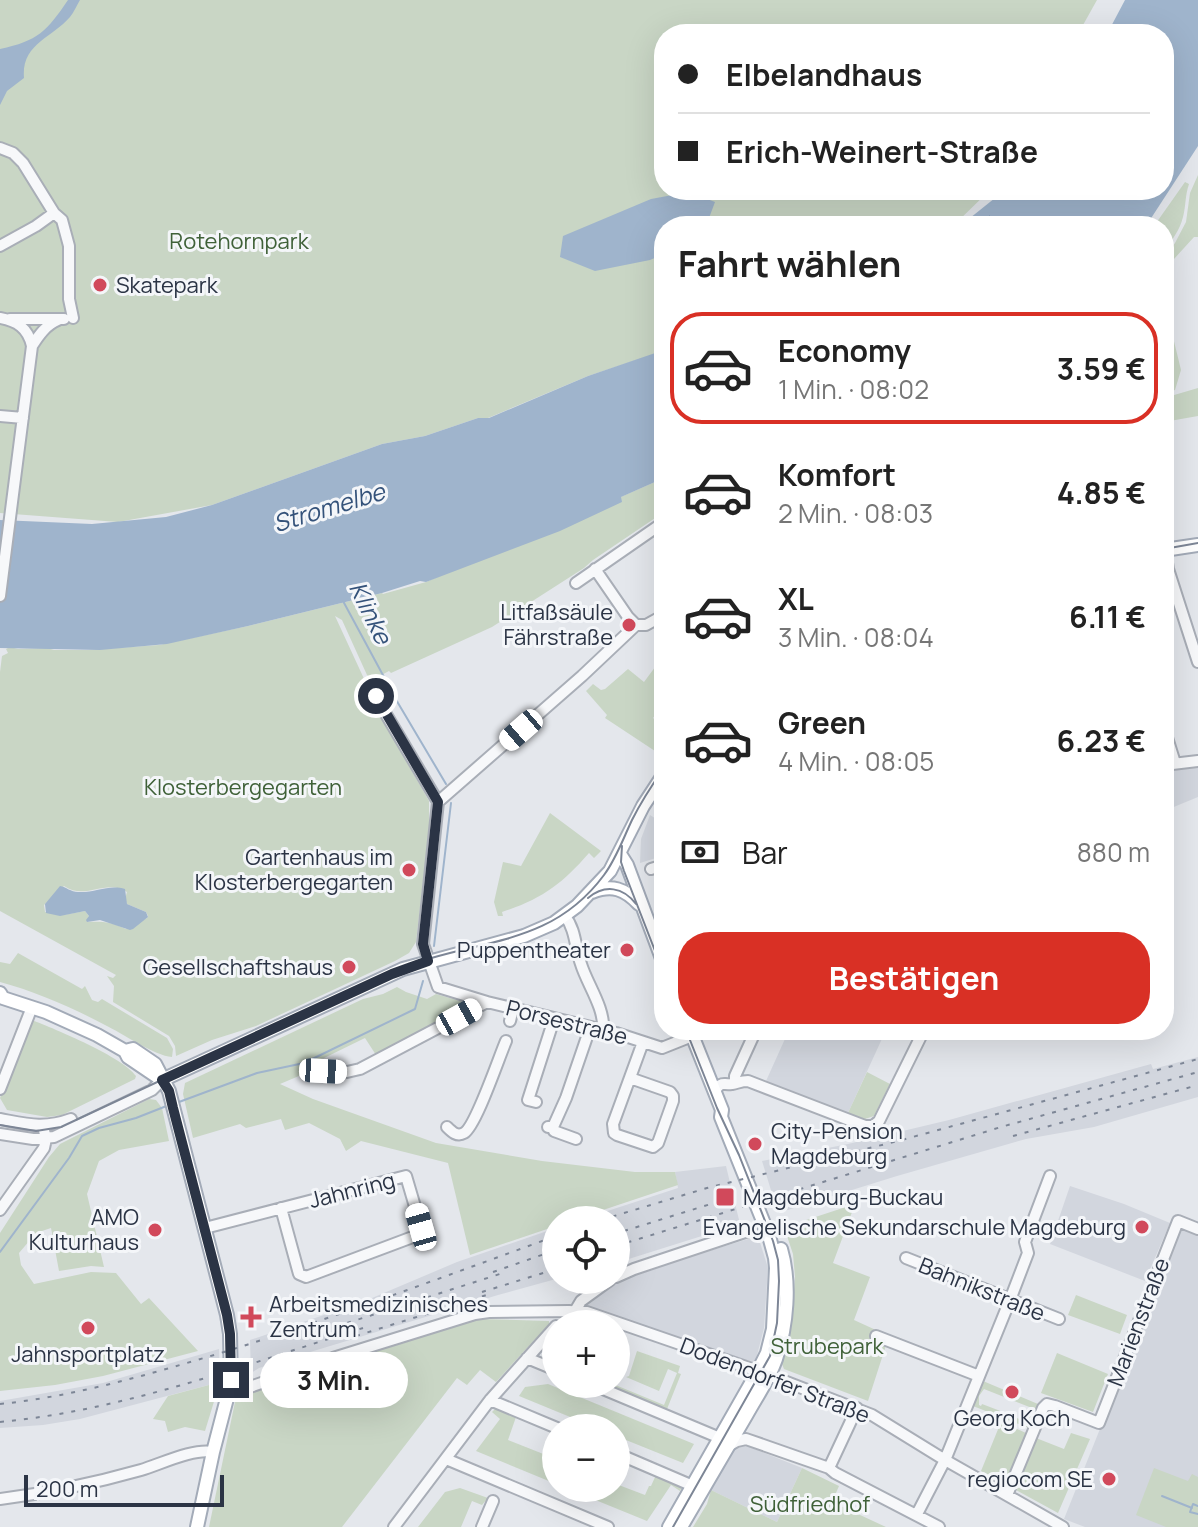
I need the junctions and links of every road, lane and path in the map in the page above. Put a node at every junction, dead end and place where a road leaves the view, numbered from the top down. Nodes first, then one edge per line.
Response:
1 (0, 148) edge
2 (54, 213) junction
3 (0, 246) edge
4 (5, 318) edge
5 (73, 318) dead end
6 (32, 346) junction
7 (0, 416) edge
8 (23, 418) junction
9 (654, 529) edge
10 (1198, 545) edge
11 (1174, 549) edge
12 (595, 569) junction
13 (576, 583) dead end
14 (1174, 588) edge
15 (0, 596) edge
16 (654, 621) edge
17 (636, 625) junction
18 (1198, 662) edge
19 (374, 694) dead end
20 (1198, 761) edge
21 (1174, 764) edge
22 (654, 789) edge
23 (438, 802) junction
24 (620, 854) junction
25 (654, 868) edge
26 (651, 869) dead end
27 (589, 894) junction
28 (642, 906) junction
29 (565, 916) junction
30 (654, 938) edge
31 (428, 961) junction
32 (1, 997) edge
33 (487, 1002) junction
34 (32, 1007) junction
35 (513, 1008) junction
36 (554, 1019) junction
37 (510, 1021) dead end
38 (590, 1028) junction
39 (603, 1030) junction
40 (677, 1040) edge
41 (694, 1040) edge
42 (751, 1040) edge
43 (919, 1040) edge
44 (506, 1041) dead end
45 (643, 1042) junction
46 (323, 1071) dead end
47 (630, 1078) junction
48 (162, 1080) junction
49 (734, 1083) junction
50 (0, 1089) edge
51 (714, 1091) junction
52 (536, 1102) dead end
53 (0, 1119) edge
54 (71, 1119) dead end
55 (43, 1126) junction
56 (447, 1127) dead end
57 (0, 1134) edge
58 (46, 1139) junction
59 (576, 1139) dead end
60 (1050, 1176) dead end
61 (2, 1205) edge
62 (281, 1208) junction
63 (205, 1228) junction
64 (1198, 1229) edge
65 (751, 1230) dead end
66 (906, 1258) dead end
67 (630, 1271) edge
68 (591, 1294) edge
69 (1010, 1300) junction
70 (576, 1310) edge
71 (542, 1311) edge
72 (1059, 1319) dead end
73 (630, 1326) edge
74 (876, 1336) dead end
75 (542, 1342) edge
76 (527, 1358) junction
77 (542, 1364) edge
78 (764, 1373) junction
79 (979, 1376) junction
80 (230, 1387) junction
81 (623, 1398) edge
82 (490, 1400) junction
83 (857, 1408) junction
84 (542, 1422) edge
85 (724, 1442) junction
86 (213, 1452) junction
87 (446, 1459) junction
88 (630, 1459) edge
89 (945, 1460) junction
90 (719, 1462) junction
91 (829, 1468) junction
92 (693, 1486) junction
93 (497, 1491) junction
94 (1007, 1495) junction
95 (0, 1499) edge
96 (917, 1514) junction
97 (1039, 1514) junction
98 (197, 1527) edge
99 (394, 1527) edge
100 (482, 1527) edge
101 (608, 1527) edge
102 (669, 1527) edge
103 (681, 1527) edge
104 (939, 1527) edge
105 (1032, 1527) edge
106 (1063, 1527) edge

1 - 2 street
2 - 3 street
2 - 5 street
4 - 6 street
4 - 6 street
6 - 8 street
7 - 8 street
8 - 15 street
9 - 12 street
10 - 11 main road
12 - 13 street
12 - 17 street
14 - 18 street
16 - 17 street
17 - 23 street
19 - 23 street
20 - 21 street
22 - 24 main road
23 - 31 street
24 - 27 main road
24 - 28 main road
25 - 26 street
27 - 28 main road
27 - 29 main road
28 - 30 main road
29 - 31 main road
29 - 39 street
31 - 33 street, Porsestraße
31 - 48 main road
32 - 34 main road
33 - 35 street, Porsestraße
33 - 46 street, Porsestraße
34 - 48 main road
34 - 50 street
35 - 36 street, Porsestraße
35 - 37 street
36 - 38 street, Porsestraße
36 - 52 street
38 - 39 street, Porsestraße
38 - 59 street
39 - 45 street, Porsestraße
40 - 45 street, Porsestraße
41 - 51 main road
42 - 49 street
43 - 49 street
44 - 56 street
45 - 47 street
47 - 47 street
48 - 58 street
48 - 63 main road
49 - 51 street
51 - 78 main road
53 - 55 street
54 - 55 street
55 - 58 street
57 - 58 street
58 - 61 street
60 - 69 street
62 - 62 street, Jahnring
62 - 63 street, Jahnring
63 - 80 main road
64 - 94 street, Marienstraße
65 - 67 street
66 - 69 street, Bahnikstraße
68 - 70 street
69 - 72 street, Bahnikstraße
69 - 79 street
71 - 80 street, Dodendorfer Straße
73 - 78 street, Dodendorfer Straße
74 - 79 street
75 - 76 street
76 - 77 street
76 - 82 street
78 - 83 street, Dodendorfer Straße
78 - 85 main road
78 - 90 main road
79 - 89 street
80 - 86 main road
81 - 85 street
82 - 84 street
82 - 87 street
83 - 89 street, Dodendorfer Straße
83 - 91 street
85 - 90 main road
85 - 91 street
85 - 92 main road
86 - 95 street
86 - 98 main road
87 - 93 street
87 - 99 street
88 - 92 street
89 - 94 street, Dodendorfer Straße
89 - 96 street
90 - 103 main road
91 - 96 street
92 - 102 main road
93 - 100 street
93 - 101 street
94 - 97 street, Dodendorfer Straße
96 - 104 street
97 - 105 street
97 - 106 street, Dodendorfer Straße

